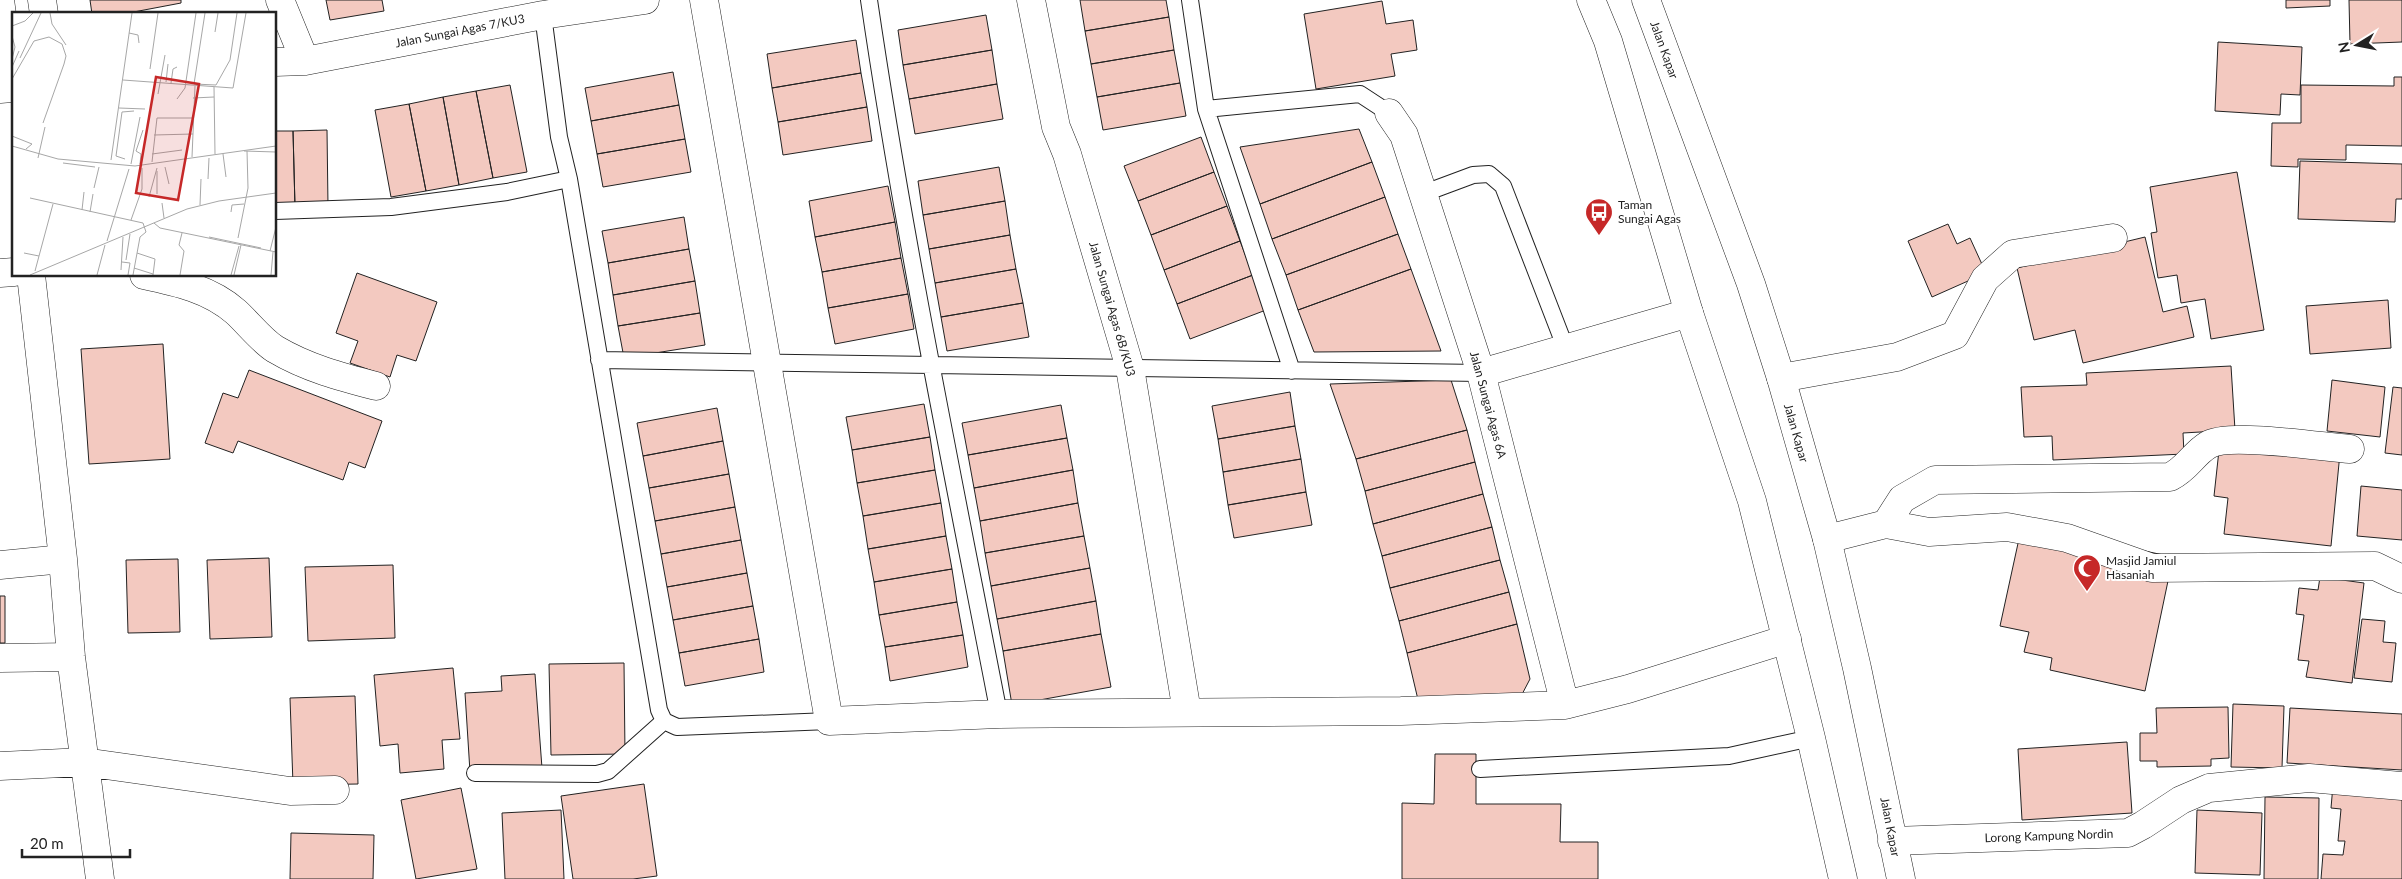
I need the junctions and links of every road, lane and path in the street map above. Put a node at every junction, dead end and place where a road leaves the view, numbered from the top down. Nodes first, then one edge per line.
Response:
1 (0, 0) edge
2 (280, 0) edge
3 (645, 0) edge
4 (704, 0) edge
5 (869, 0) edge
6 (1031, 0) edge
7 (1190, 0) edge
8 (1591, 0) edge
9 (1646, 0) edge
10 (543, 15) junction
11 (305, 61) junction
12 (276, 62) edge
13 (10, 92) edge
14 (1206, 109) junction
15 (1390, 113) joint
16 (568, 179) junction
17 (1422, 194) junction
18 (276, 211) edge
19 (2113, 238) dead end
20 (31, 276) edge
21 (149, 276) edge
22 (1689, 313) junction
23 (1566, 348) junction
24 (599, 360) junction
25 (766, 362) junction
26 (931, 365) junction
27 (1130, 368) junction
28 (1292, 371) junction
29 (1481, 373) junction
30 (1781, 378) junction
31 (376, 386) dead end
32 (2350, 449) dead end
33 (1886, 524) junction
34 (1827, 538) junction
35 (63, 560) junction
36 (0, 565) edge
37 (2402, 579) edge
38 (1787, 639) junction
39 (71, 657) junction
40 (0, 658) edge
41 (1565, 705) junction
42 (1187, 712) junction
43 (999, 714) junction
44 (664, 721) junction
45 (829, 721) junction
46 (1812, 738) junction
47 (84, 762) junction
48 (0, 766) edge
49 (1480, 769) dead end
50 (475, 773) dead end
51 (2402, 786) edge
52 (335, 790) dead end
53 (1892, 841) junction
54 (100, 879) edge
55 (1844, 879) edge
56 (1901, 879) edge

1 - 13 main road
2 - 11 main road
3 - 10 main road, Jalan Sungai Agas 7/KU3
4 - 25 main road
5 - 26 lane
6 - 27 main road, Jalan Sungai Agas 6B/KU3
7 - 14 lane
8 - 22 main road
9 - 30 main road, Jalan Kapar
10 - 11 main road, Jalan Sungai Agas 7/KU3
10 - 16 lane
11 - 12 main road, Jalan Sungai Agas 7/KU3
14 - 15 lane
14 - 28 lane
15 - 17 main road, Jalan Sungai Agas 6A
16 - 18 lane
16 - 24 lane
17 - 23 lane
17 - 29 main road, Jalan Sungai Agas 6A
19 - 30 main road
20 - 35 main road
21 - 31 main road
22 - 23 main road
22 - 38 main road
23 - 29 main road
24 - 25 lane
24 - 44 lane
25 - 26 lane
25 - 45 main road
26 - 27 lane
26 - 43 lane
27 - 28 lane
27 - 42 main road, Jalan Sungai Agas 6B/KU3
28 - 29 lane
29 - 41 main road, Jalan Sungai Agas 6A
30 - 34 main road, Jalan Kapar
32 - 33 main road
33 - 34 main road
33 - 37 main road
34 - 53 main road, Jalan Kapar
35 - 36 main road
35 - 39 main road
38 - 41 main road
38 - 46 main road
39 - 40 main road
39 - 47 main road
41 - 42 main road
42 - 43 main road
43 - 45 main road
44 - 45 lane
44 - 50 lane
46 - 49 lane
46 - 55 main road
47 - 48 main road
47 - 52 main road
47 - 54 main road
51 - 53 main road, Lorong Kampung Nordin
53 - 56 main road, Jalan Kapar

